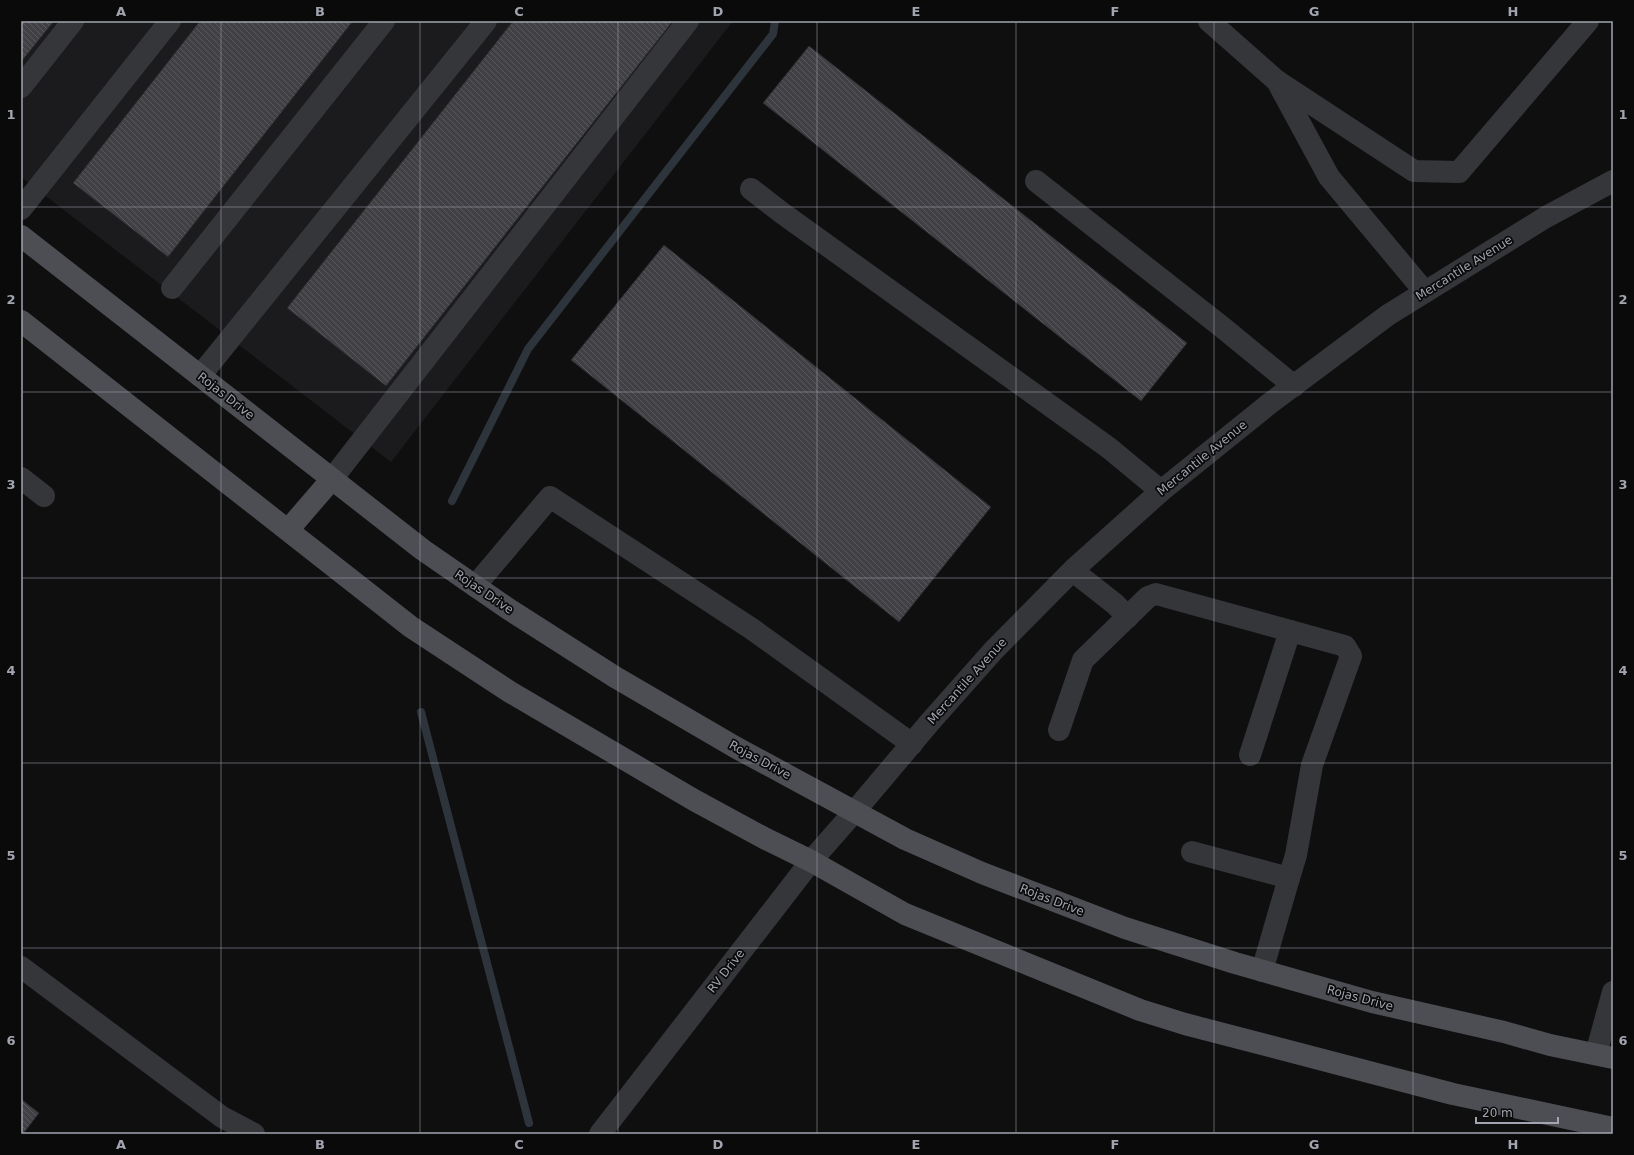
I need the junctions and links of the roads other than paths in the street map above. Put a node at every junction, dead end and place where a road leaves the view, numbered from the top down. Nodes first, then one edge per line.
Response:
1 (73, 21) edge
2 (170, 21) edge
3 (384, 21) edge
4 (486, 21) edge
5 (688, 21) edge
6 (1209, 21) edge
7 (1588, 21) edge
8 (1277, 81) junction
9 (21, 86) edge
10 (1036, 181) dead end
11 (1613, 181) edge
12 (751, 189) dead end
13 (21, 209) edge
14 (21, 236) edge
15 (172, 288) dead end
16 (1425, 292) junction
17 (21, 321) edge
18 (200, 376) junction
19 (1294, 386) junction
20 (21, 478) edge
21 (332, 479) junction
22 (1161, 491) junction
23 (44, 496) dead end
24 (288, 530) junction
25 (1073, 571) junction
26 (475, 586) junction
27 (1128, 617) junction
28 (1290, 631) junction
29 (1059, 730) dead end
30 (912, 744) junction
31 (1250, 755) dead end
32 (855, 811) junction
33 (1192, 852) dead end
34 (811, 861) junction
35 (1289, 878) junction
36 (21, 967) edge
37 (1262, 971) junction
38 (1613, 992) edge
39 (1604, 1056) edge
40 (1613, 1128) edge
41 (254, 1134) edge
42 (600, 1134) edge

1 - 9 street
2 - 13 street
3 - 15 street
4 - 18 street
5 - 21 street
6 - 8 street
7 - 8 street
8 - 16 street
10 - 19 street
11 - 16 street, Mercantile Avenue
12 - 22 street
14 - 18 main road, Rojas Drive
16 - 19 street, Mercantile Avenue
17 - 24 main road
18 - 21 main road, Rojas Drive
19 - 22 street, Mercantile Avenue
20 - 23 street
21 - 24 main road
21 - 26 main road, Rojas Drive
22 - 25 street, Mercantile Avenue
24 - 34 main road
25 - 27 street
25 - 30 street, Mercantile Avenue
26 - 30 street
26 - 32 main road, Rojas Drive
27 - 28 street
27 - 29 street
28 - 31 street
28 - 35 street
30 - 32 street, Mercantile Avenue
32 - 34 street, RV Drive
32 - 37 main road, Rojas Drive
33 - 35 street
34 - 40 main road
34 - 42 street, RV Drive
35 - 37 street
36 - 41 street
37 - 39 main road, Rojas Drive
38 - 39 street

